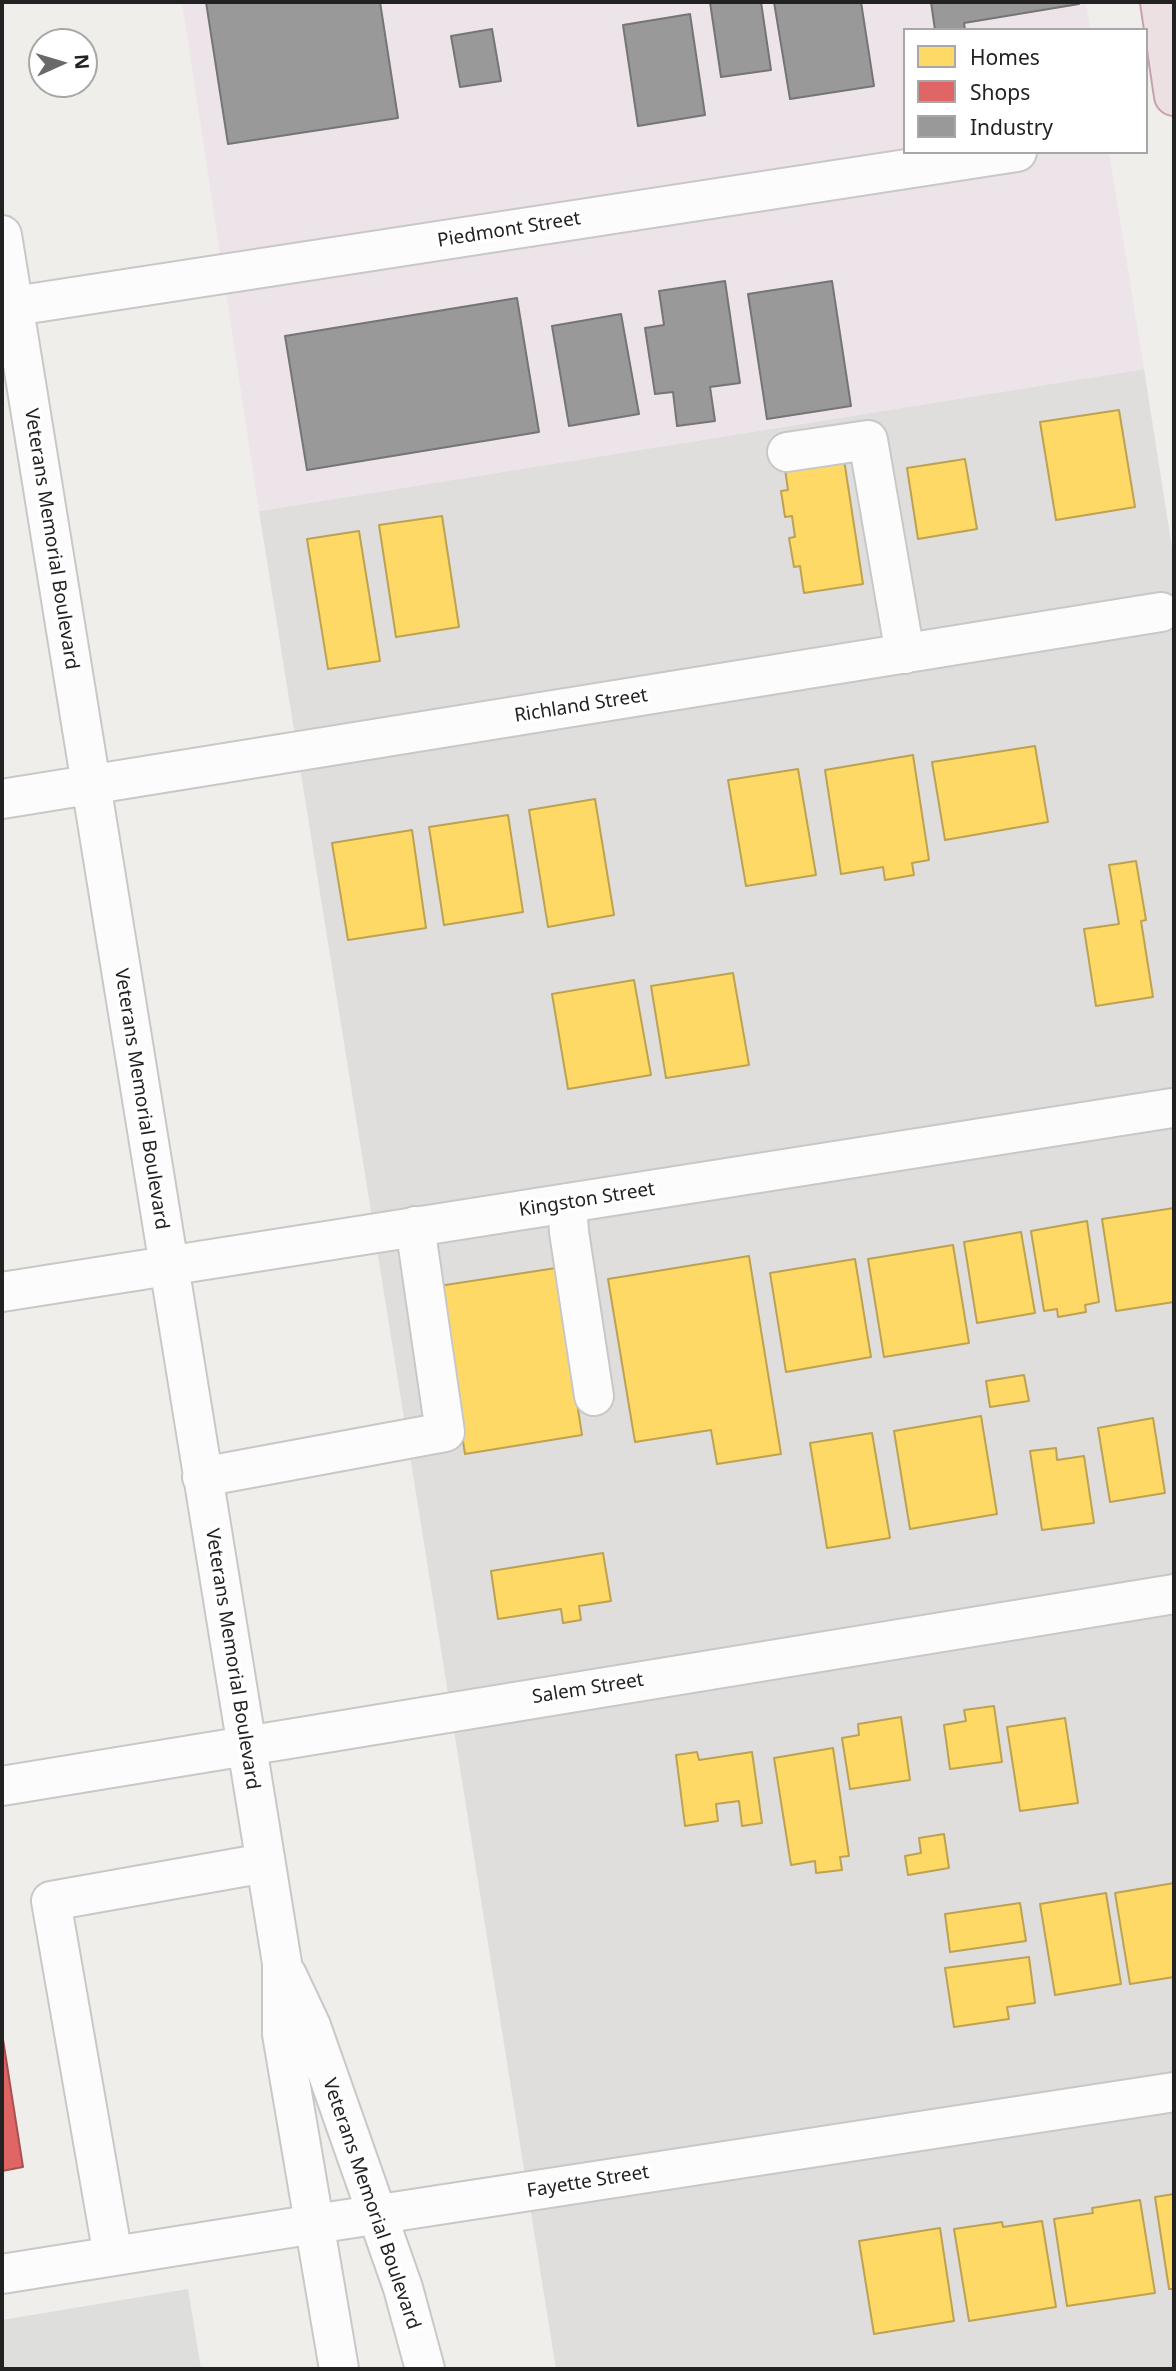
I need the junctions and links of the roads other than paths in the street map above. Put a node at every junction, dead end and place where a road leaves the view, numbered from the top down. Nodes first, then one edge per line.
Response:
1 (1160, 2) edge
2 (1174, 96) edge
3 (1004, 154) edge
4 (2, 235) edge
5 (7, 307) edge
6 (787, 452) dead end
7 (1160, 612) dead end
8 (905, 654) junction
9 (91, 785) junction
10 (2, 799) edge
11 (1172, 1108) dead end
12 (567, 1203) junction
13 (415, 1226) junction
14 (168, 1265) junction
15 (2, 1292) edge
16 (594, 1396) dead end
17 (202, 1477) junction
18 (1174, 1594) edge
19 (246, 1746) junction
20 (2, 1786) edge
21 (265, 1863) junction
22 (282, 1963) junction
23 (1174, 2092) edge
24 (376, 2214) junction
25 (315, 2224) junction
26 (113, 2256) junction
27 (2, 2274) edge
28 (340, 2369) edge
29 (425, 2369) edge

1 - 2 highway
3 - 5 street, Piedmont Street
4 - 5 street, Veterans Memorial Boulevard
5 - 9 street, Veterans Memorial Boulevard
6 - 8 street
7 - 8 street, Richland Street
8 - 9 street, Richland Street
9 - 10 street, Richland Street
9 - 14 street, Veterans Memorial Boulevard
11 - 12 street, Kingston Street
12 - 13 street, Kingston Street
12 - 16 street
13 - 14 street, Kingston Street
13 - 17 street
14 - 15 street, Kingston Street
14 - 17 street, Veterans Memorial Boulevard
17 - 19 street, Veterans Memorial Boulevard
18 - 19 street, Salem Street
19 - 20 street, Salem Street
19 - 21 street, Veterans Memorial Boulevard
21 - 22 street, Veterans Memorial Boulevard
21 - 26 street
22 - 24 street, Veterans Memorial Boulevard
22 - 25 street, Veterans Memorial Boulevard
23 - 24 street, Fayette Street
24 - 25 street, Fayette Street
24 - 29 street, Veterans Memorial Boulevard
25 - 26 street, Fayette Street
25 - 28 street, Veterans Memorial Boulevard
26 - 27 street, Fayette Street

